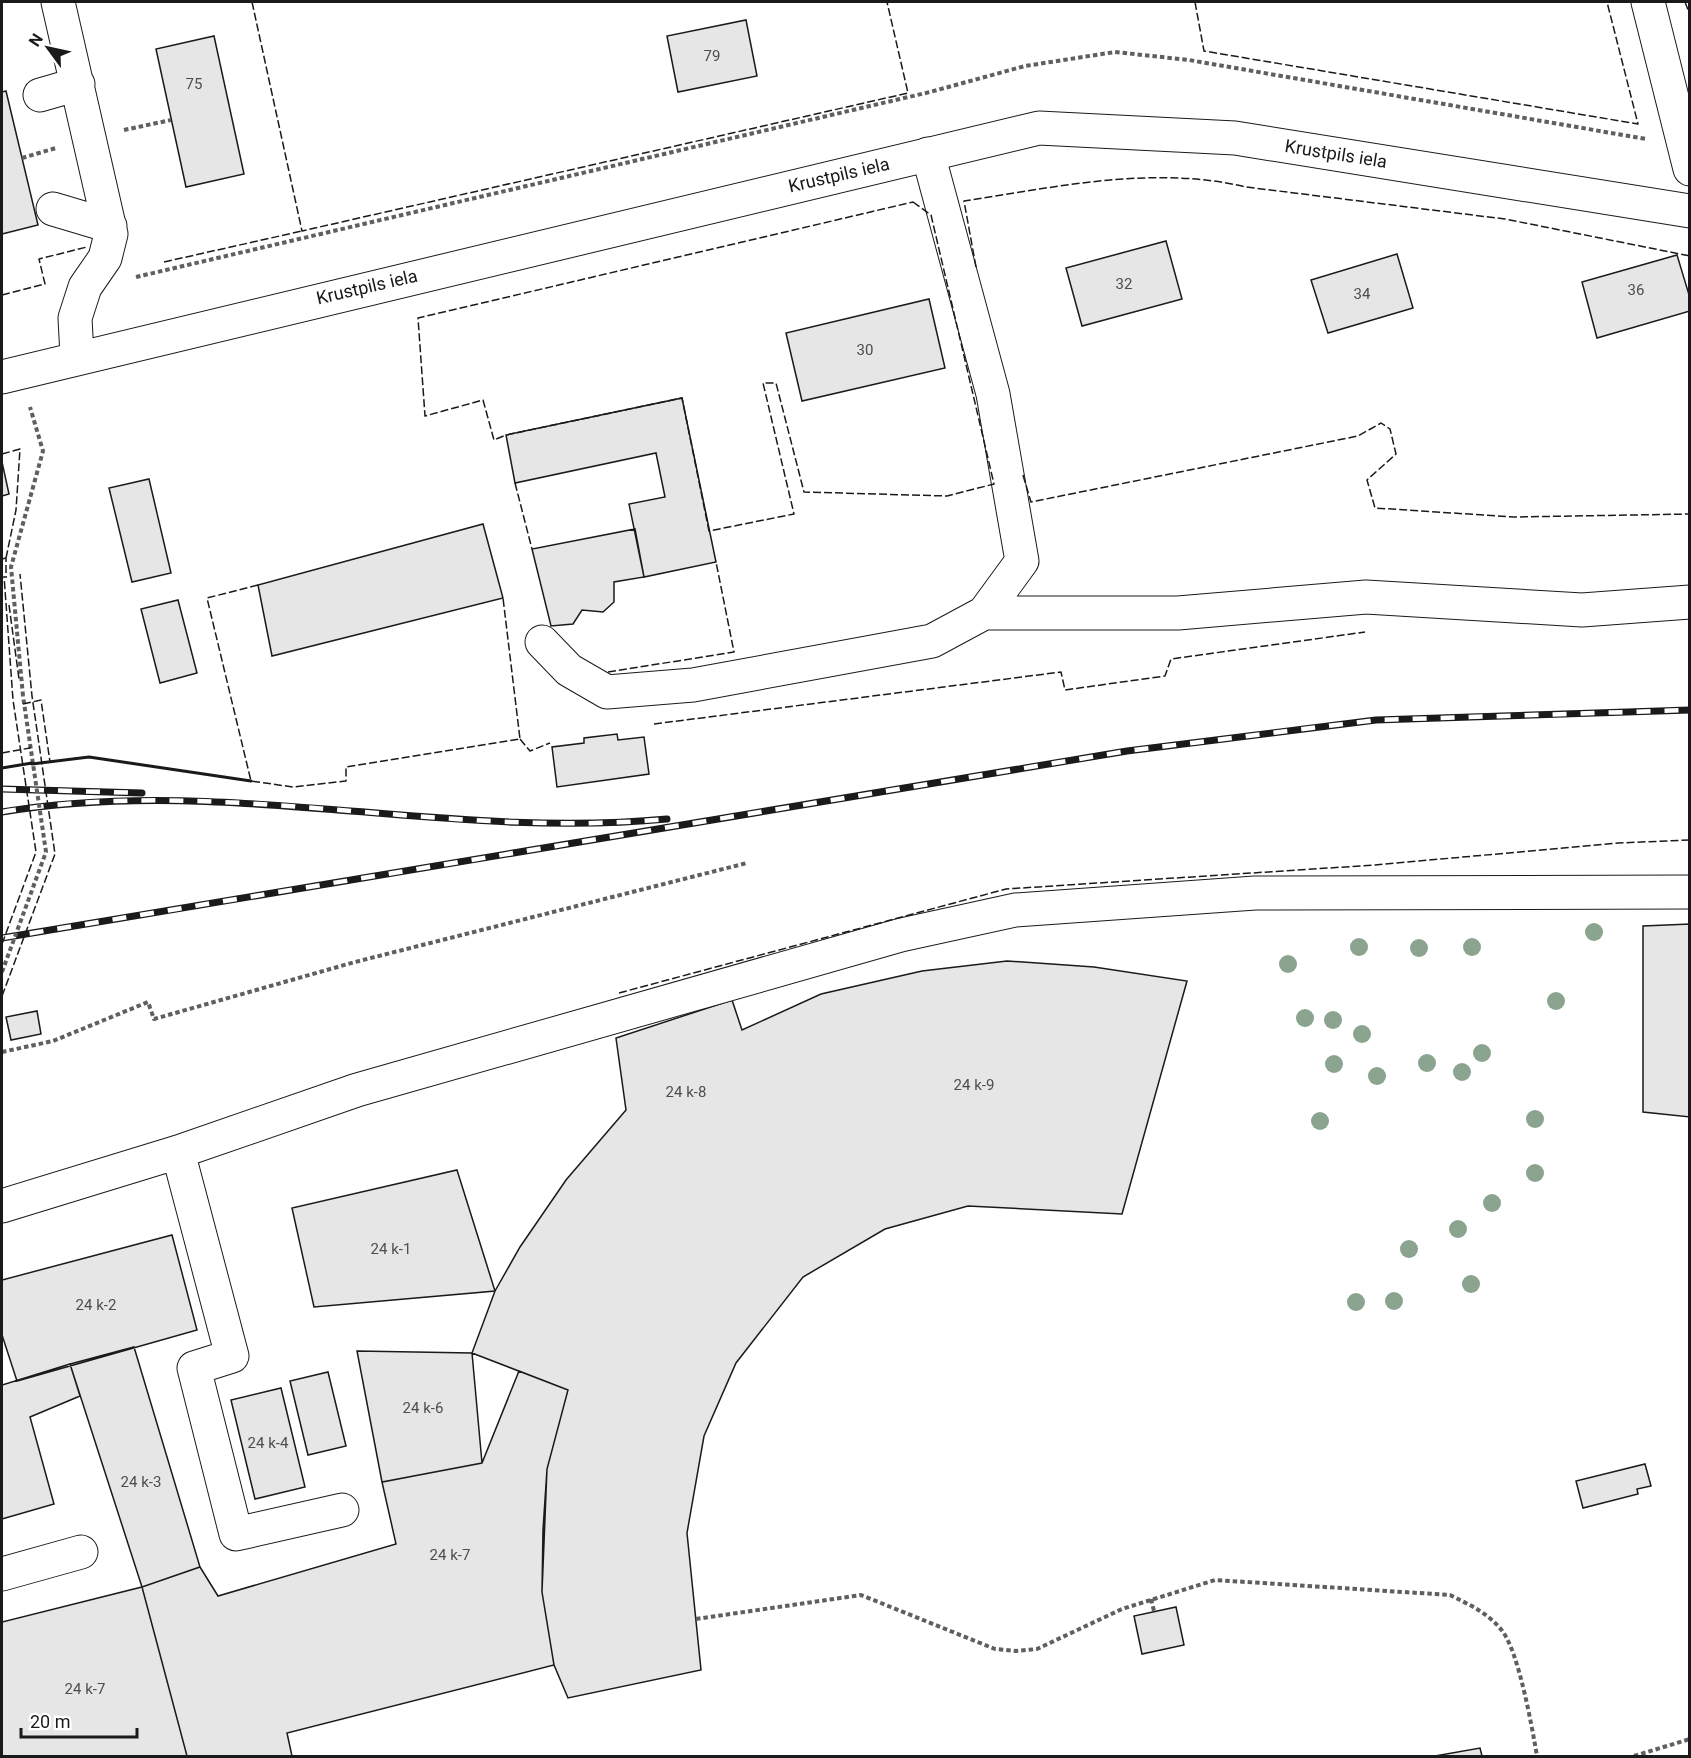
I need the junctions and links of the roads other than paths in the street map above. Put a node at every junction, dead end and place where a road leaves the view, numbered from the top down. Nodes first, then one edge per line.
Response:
1 (58, 2) edge
2 (1648, 2) edge
3 (78, 84) junction
4 (40, 94) dead end
5 (928, 154) junction
6 (1689, 169) edge
7 (53, 209) dead end
8 (1689, 211) edge
9 (110, 226) junction
10 (78, 356) junction
11 (11, 374) edge
12 (1689, 602) edge
13 (984, 613) junction
14 (542, 642) dead end
15 (1689, 892) edge
16 (178, 1152) junction
17 (2, 1206) edge
18 (342, 1510) dead end
19 (81, 1552) dead end
20 (2, 1574) edge

1 - 3 main road
2 - 6 main road
3 - 4 main road
3 - 9 main road
5 - 8 main road, Krustpils iela
5 - 10 main road, Krustpils iela
5 - 13 main road
7 - 9 main road
9 - 10 main road
10 - 11 main road, Krustpils iela
12 - 13 main road
13 - 14 main road
15 - 16 main road
16 - 17 main road
16 - 18 main road
19 - 20 main road

